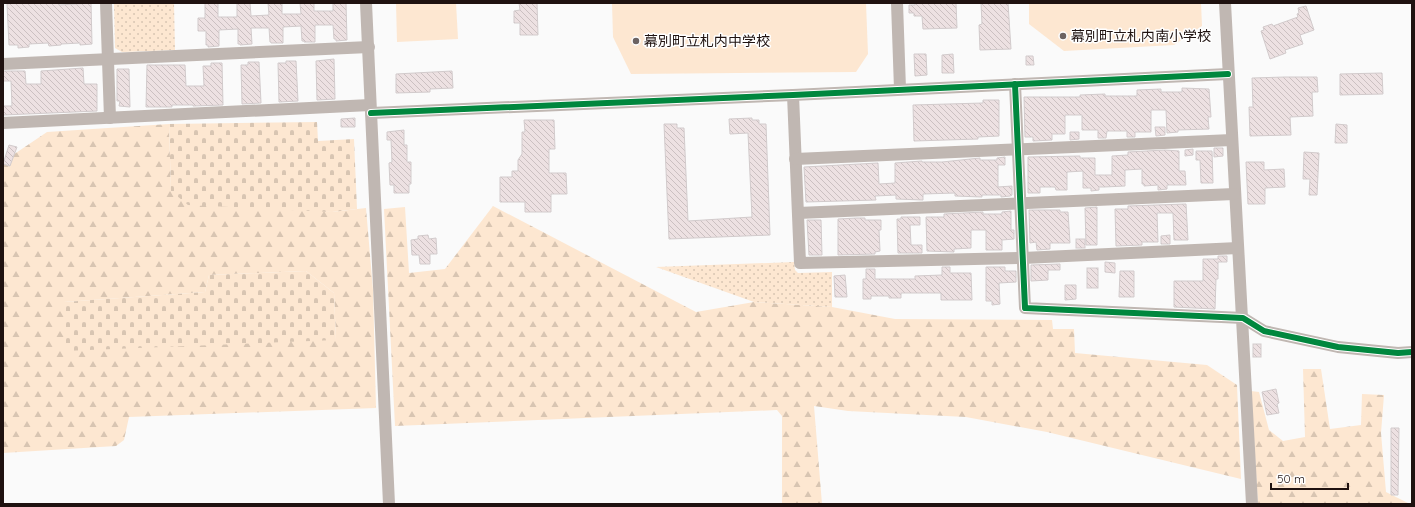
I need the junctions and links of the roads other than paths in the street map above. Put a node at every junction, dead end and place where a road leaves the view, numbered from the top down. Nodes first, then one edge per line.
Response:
1 (106, 3) edge
2 (366, 3) edge
3 (897, 3) edge
4 (1225, 3) edge
5 (369, 47) junction
6 (108, 60) junction
7 (3, 64) edge
8 (1228, 74) junction
9 (1015, 84) junction
10 (900, 89) junction
11 (793, 95) junction
12 (371, 109) junction
13 (110, 118) junction
14 (3, 123) edge
15 (1232, 140) junction
16 (1018, 148) junction
17 (795, 159) junction
18 (1234, 194) junction
19 (1020, 202) junction
20 (798, 213) junction
21 (1238, 248) junction
22 (1022, 258) junction
23 (1243, 318) junction
24 (1412, 352) edge
25 (389, 504) edge
26 (1252, 504) edge

1 - 6 street
2 - 5 street
3 - 10 street
4 - 8 street
5 - 6 street
5 - 12 street
6 - 7 street
6 - 13 street
8 - 9 street
8 - 15 street
9 - 10 street
9 - 16 street
10 - 11 street
11 - 12 street
11 - 17 street
12 - 13 street
12 - 25 street
13 - 14 street
15 - 16 street
15 - 18 street
16 - 17 street
16 - 19 street
17 - 20 street
18 - 19 street
18 - 21 street
19 - 20 street
19 - 22 street
20 - 22 street
21 - 22 street
21 - 23 street
22 - 23 street
23 - 24 street
23 - 26 street

